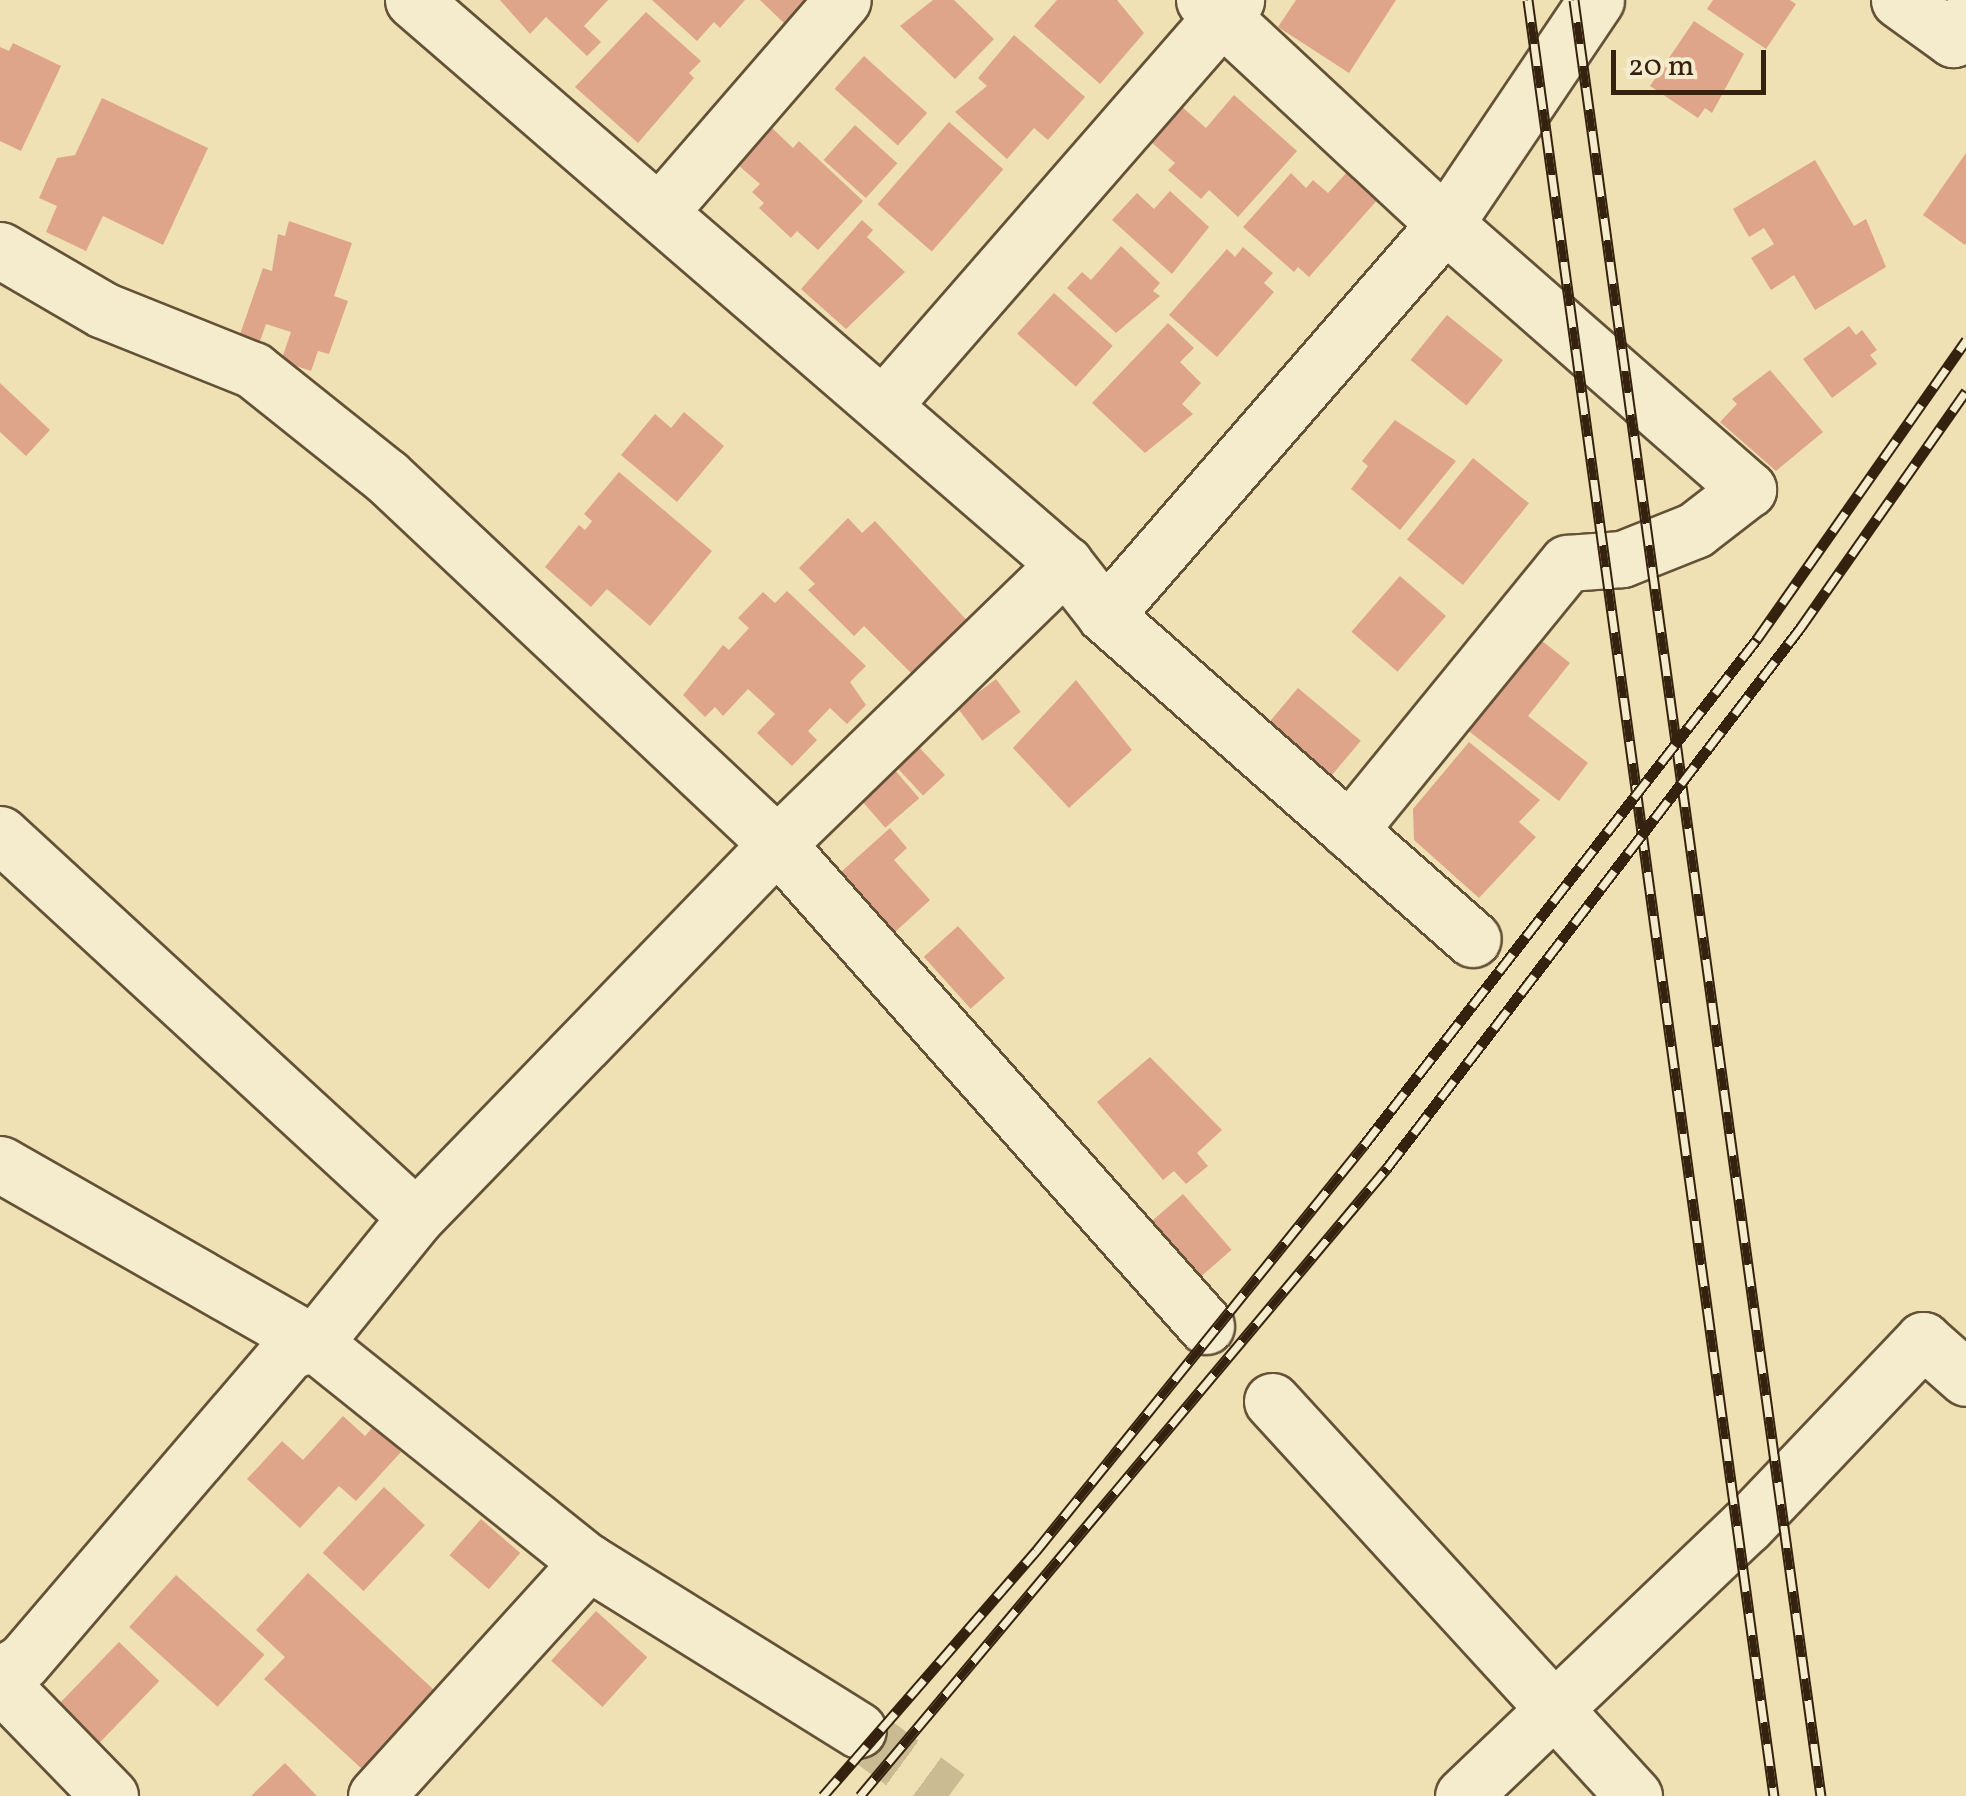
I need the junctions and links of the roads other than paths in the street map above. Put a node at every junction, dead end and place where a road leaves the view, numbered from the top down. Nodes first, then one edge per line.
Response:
1 (843, 0) edge
2 (1596, 0) edge
3 (1899, 0) edge
4 (1222, 6) edge
5 (434, 7) edge
6 (1966, 20) edge
7 (660, 211) junction
8 (1445, 224) junction
9 (0, 250) edge
10 (884, 404) junction
11 (1065, 564) junction
12 (1106, 615) junction
13 (1350, 830) junction
14 (0, 834) edge
15 (778, 844) junction
16 (1472, 940) dead end
17 (0, 1164) edge
18 (416, 1216) junction
19 (1206, 1326) dead end
20 (314, 1343) junction
21 (1966, 1378) edge
22 (1272, 1401) dead end
23 (588, 1562) junction
24 (0, 1679) edge
25 (1551, 1706) junction
26 (858, 1730) tunnel mouth
27 (110, 1796) edge
28 (376, 1796) edge
29 (1463, 1796) edge
30 (1634, 1796) edge

1 - 7 street
2 - 8 street
3 - 6 street
4 - 8 street
4 - 10 street
5 - 7 street
7 - 10 street
8 - 12 street
8 - 13 street
9 - 15 street
10 - 11 street
11 - 12 street
11 - 15 street
12 - 13 street
13 - 16 street
14 - 18 street
15 - 18 street
15 - 19 street
17 - 20 street
18 - 20 street
20 - 23 street
20 - 24 street
21 - 25 street
22 - 25 street
23 - 26 street
23 - 28 street
24 - 27 street
25 - 29 street
25 - 30 street

